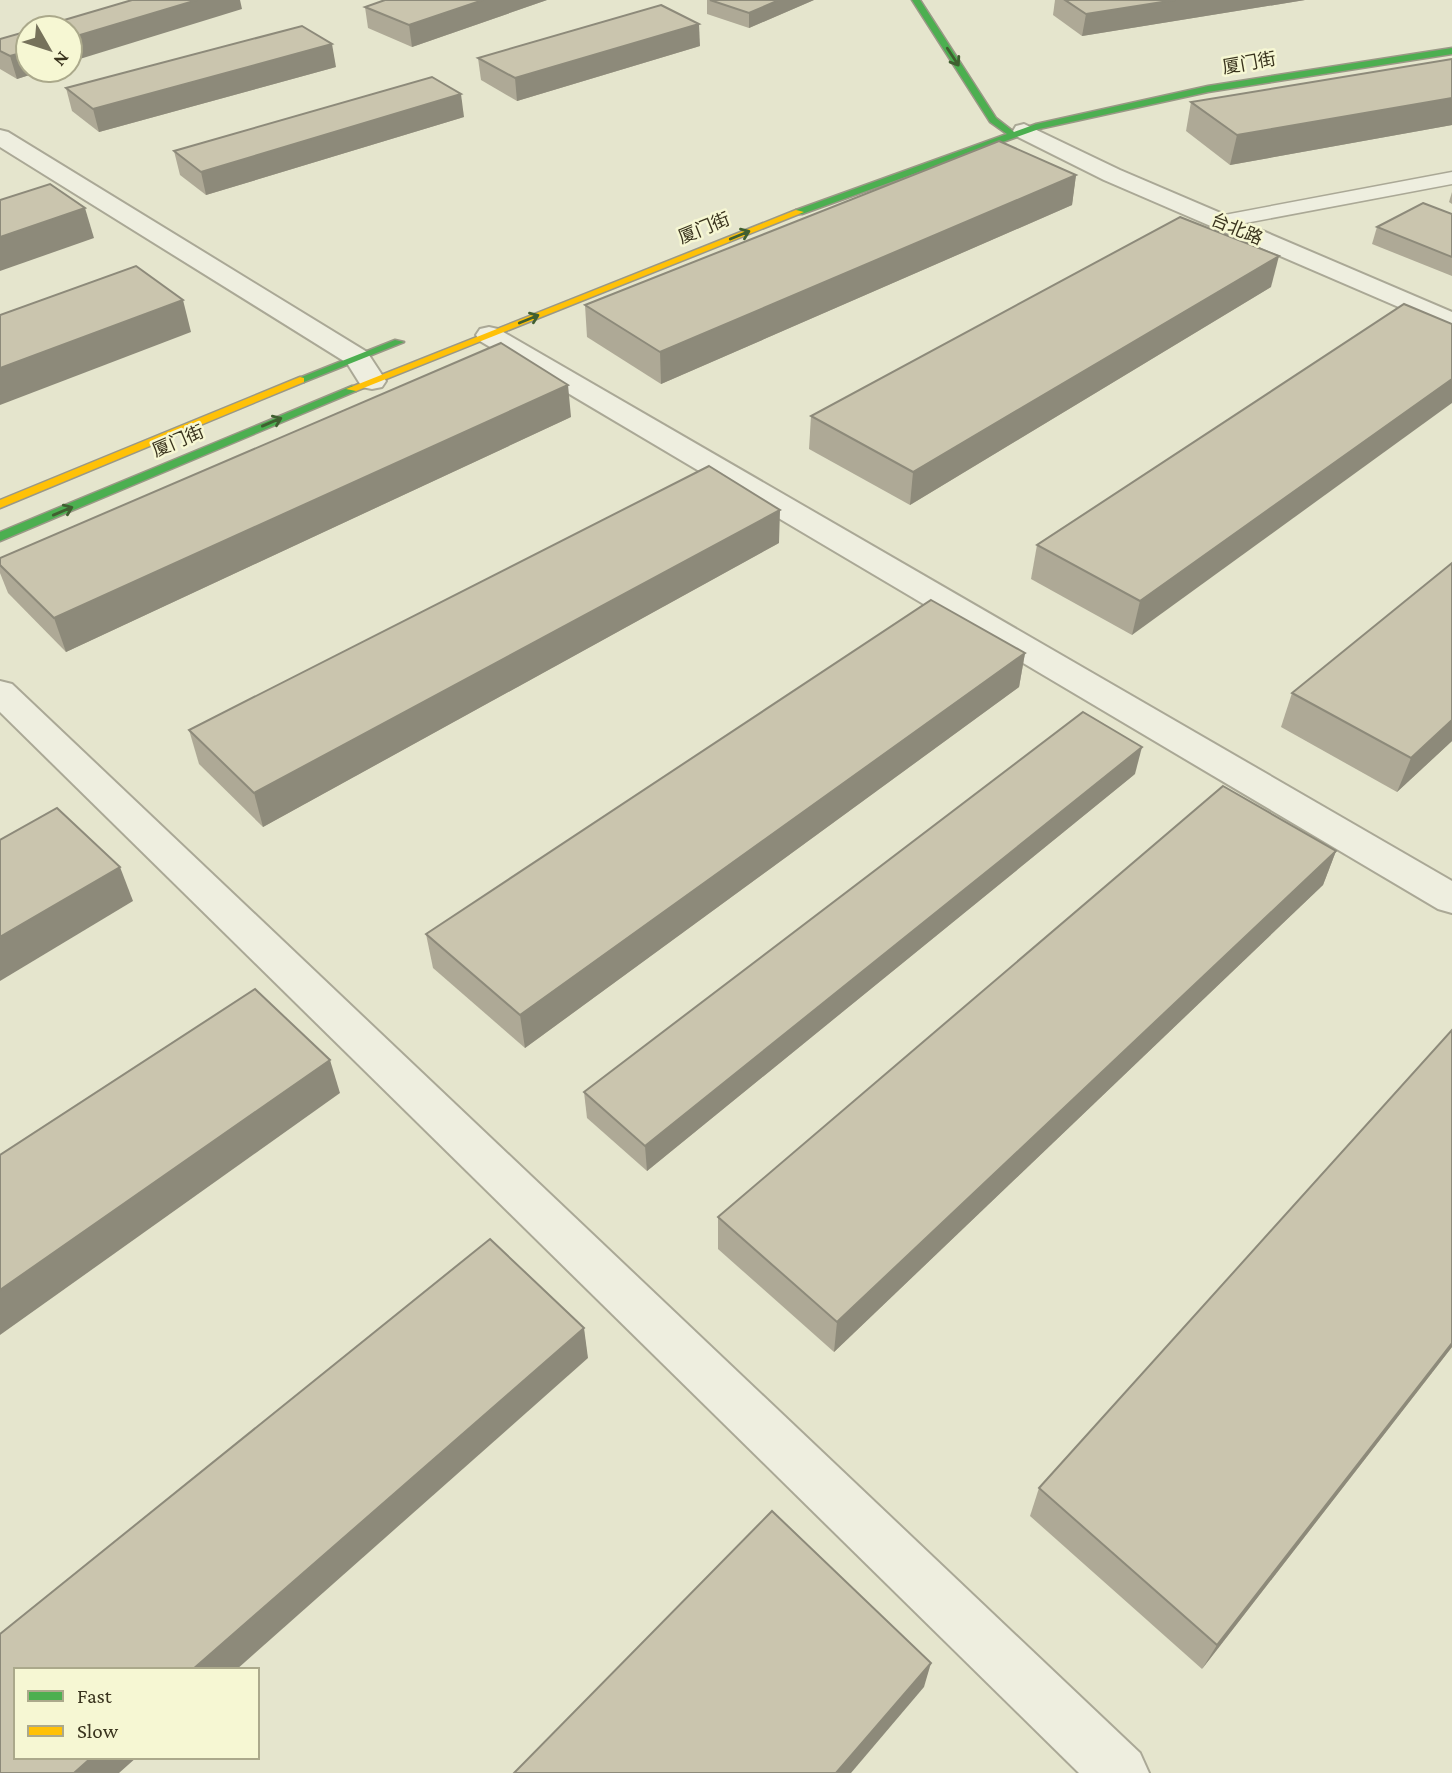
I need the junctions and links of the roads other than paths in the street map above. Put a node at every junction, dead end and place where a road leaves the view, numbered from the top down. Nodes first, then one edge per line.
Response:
1 (916, 0) edge
2 (1452, 36) edge
3 (1411, 41) dead end
4 (1452, 51) edge
5 (1010, 124) junction
6 (0, 137) edge
7 (1452, 178) edge
8 (1219, 222) junction
9 (1452, 322) edge
10 (489, 335) junction
11 (409, 338) dead end
12 (357, 358) junction
13 (372, 381) junction
14 (0, 504) edge
15 (0, 537) edge
16 (0, 692) edge
17 (1452, 899) edge
18 (1120, 1773) edge

1 -> 5 main road
2 - 3 main road
4 - 5 main road, 厦门街
5 - 8 street, 台北路
10 -> 5 main road, 厦门街
6 - 12 street
7 - 8 lane
8 - 9 street, 台北路
10 - 13 main road, 厦门街
10 - 17 street
11 - 12 main road, 厦门街
12 - 13 street
12 - 14 main road, 厦门街
15 -> 13 main road, 厦门街
16 - 18 street

